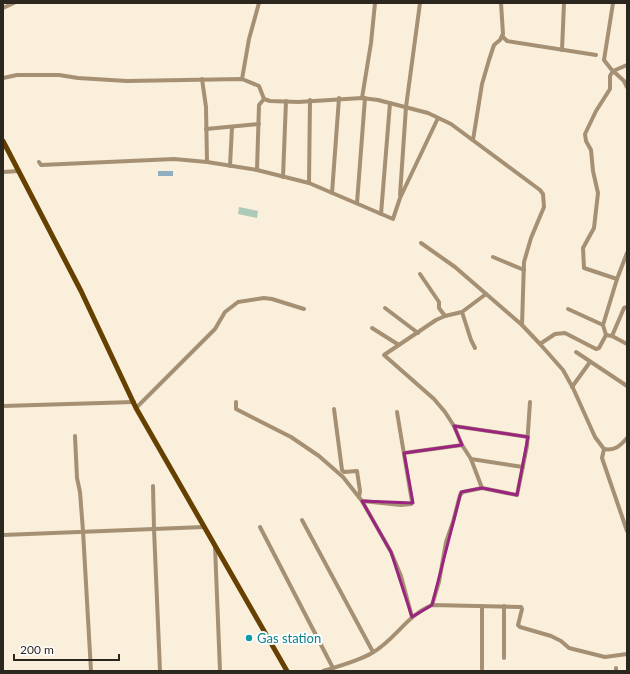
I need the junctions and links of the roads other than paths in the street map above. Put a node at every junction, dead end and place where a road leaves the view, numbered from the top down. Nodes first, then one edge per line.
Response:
1 (14, 3) edge
2 (259, 3) edge
3 (375, 3) edge
4 (420, 3) edge
5 (501, 3) edge
6 (564, 3) edge
7 (613, 3) edge
8 (3, 8) edge
9 (502, 36) junction
10 (562, 50) junction
11 (596, 55) dead end
12 (627, 65) edge
13 (613, 71) junction
14 (3, 78) edge
15 (202, 79) junction
16 (242, 79) junction
17 (627, 87) edge
18 (339, 98) junction
19 (364, 98) junction
20 (264, 99) junction
21 (310, 100) junction
22 (286, 101) junction
23 (390, 103) junction
24 (406, 107) junction
25 (438, 118) junction
26 (259, 124) junction
27 (232, 127) junction
28 (206, 129) junction
29 (3, 140) edge
30 (472, 140) junction
31 (39, 162) dead end
32 (207, 162) junction
33 (230, 166) junction
34 (257, 170) junction
35 (19, 171) junction
36 (3, 172) edge
37 (283, 177) junction
38 (309, 183) junction
39 (332, 193) junction
40 (400, 198) junction
41 (357, 203) junction
42 (381, 214) junction
43 (420, 243) dead end
44 (627, 253) edge
45 (493, 257) dead end
46 (524, 270) junction
47 (420, 274) dead end
48 (617, 279) junction
49 (486, 294) junction
50 (627, 307) edge
51 (385, 308) dead end
52 (304, 309) dead end
53 (568, 309) dead end
54 (462, 312) junction
55 (445, 316) junction
56 (522, 325) junction
57 (603, 325) junction
58 (372, 328) dead end
59 (418, 332) junction
60 (606, 335) junction
61 (612, 336) junction
62 (540, 344) junction
63 (627, 344) edge
64 (398, 345) junction
65 (475, 348) dead end
66 (576, 352) dead end
67 (590, 362) junction
68 (627, 386) edge
69 (572, 387) junction
70 (134, 402) junction
71 (236, 402) dead end
72 (530, 402) dead end
73 (3, 406) edge
74 (136, 408) junction
75 (334, 409) dead end
76 (397, 412) dead end
77 (454, 426) junction
78 (75, 436) dead end
79 (528, 437) junction
80 (627, 438) edge
81 (462, 445) junction
82 (604, 449) junction
83 (404, 453) junction
84 (471, 459) junction
85 (523, 467) junction
86 (153, 486) dead end
87 (482, 488) junction
88 (359, 497) junction
89 (362, 501) junction
90 (302, 520) dead end
91 (204, 527) junction
92 (260, 527) dead end
93 (154, 529) junction
94 (83, 531) junction
95 (627, 531) edge
96 (3, 535) edge
97 (215, 545) junction
98 (432, 605) junction
99 (482, 606) junction
100 (504, 606) junction
101 (412, 617) junction
102 (373, 652) junction
103 (627, 654) edge
104 (504, 658) dead end
105 (333, 668) junction
106 (482, 669) dead end
107 (91, 671) edge
108 (160, 671) edge
109 (220, 671) edge
110 (287, 671) edge
111 (324, 671) edge

1 - 8 street
2 - 16 street
3 - 19 street
4 - 24 street
5 - 9 street
6 - 10 street
7 - 13 street
9 - 10 street
9 - 30 street
10 - 11 street
12 - 13 street
13 - 17 street
13 - 48 street
14 - 15 street
15 - 16 street
15 - 28 street
16 - 20 street
18 - 19 street
18 - 21 street
18 - 39 street
19 - 23 street
19 - 41 street
20 - 22 street
20 - 26 street
21 - 22 street
21 - 38 street
22 - 37 street
23 - 24 street
23 - 42 street
24 - 25 street
24 - 40 street
25 - 30 street
25 - 40 street
26 - 27 street
26 - 34 street
27 - 28 street
27 - 33 street
28 - 32 street
29 - 35 main road
30 - 46 street
31 - 32 street
32 - 33 street
33 - 34 street
34 - 37 street
35 - 36 street
35 - 70 main road
37 - 38 street
38 - 39 street
39 - 41 street
40 - 42 street
41 - 42 street
43 - 49 street
44 - 48 street
45 - 46 street
46 - 56 street
47 - 55 street
48 - 57 street
49 - 54 street
49 - 56 street
50 - 61 street
51 - 59 street
52 - 74 street
53 - 57 street
54 - 55 street
54 - 65 street
55 - 59 street
56 - 62 street
57 - 60 street
58 - 64 street
59 - 64 street
60 - 61 street
60 - 62 street
61 - 63 street
62 - 69 street
64 - 77 street
66 - 67 street
67 - 68 street
67 - 69 street
69 - 82 street
70 - 73 street
70 - 74 main road
71 - 88 street
72 - 79 street
74 - 91 main road
75 - 88 street
76 - 83 street
77 - 79 street
77 - 81 street
78 - 94 street
79 - 85 street
80 - 82 street
81 - 83 street
81 - 84 street
82 - 95 street
83 - 89 street
84 - 85 street
84 - 87 street
85 - 87 street
86 - 93 street
87 - 98 street
88 - 89 street
89 - 101 street
90 - 102 street
91 - 93 street
91 - 97 main road
92 - 105 street
93 - 94 street
93 - 108 street
94 - 96 street
94 - 107 street
97 - 109 street
97 - 110 main road
98 - 99 street
98 - 101 street
99 - 100 street
99 - 106 street
100 - 103 street
100 - 104 street
101 - 102 street
102 - 105 street
105 - 111 street

